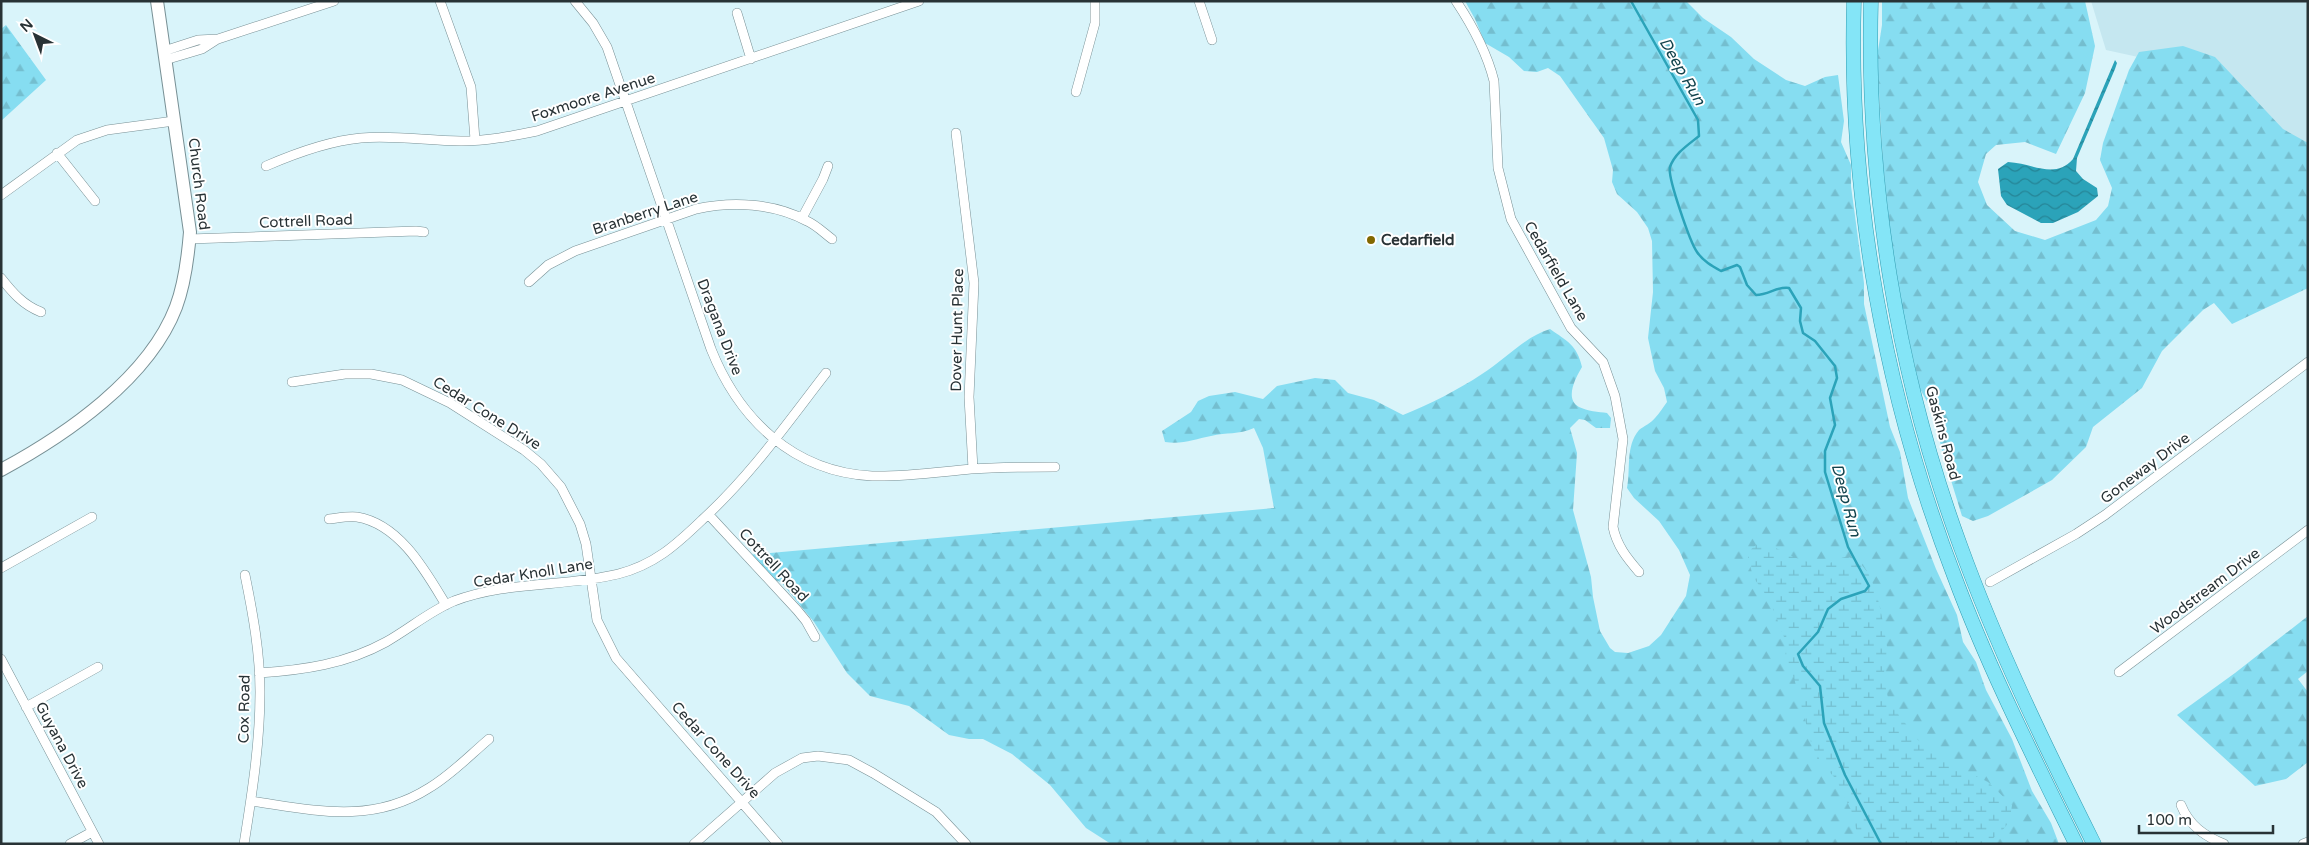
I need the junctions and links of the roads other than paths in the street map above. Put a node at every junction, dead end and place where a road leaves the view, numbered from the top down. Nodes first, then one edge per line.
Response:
1 (157, 1) edge
2 (334, 1) edge
3 (440, 1) edge
4 (575, 1) edge
5 (919, 1) edge
6 (1095, 1) edge
7 (1199, 1) edge
8 (1456, 1) edge
9 (1854, 1) edge
10 (1871, 1) edge
11 (736, 13) dead end
12 (1212, 40) dead end
13 (165, 55) junction
14 (751, 58) junction
15 (1076, 92) dead end
16 (627, 101) junction
17 (174, 121) junction
18 (956, 133) dead end
19 (475, 140) junction
20 (57, 153) junction
21 (266, 166) dead end
22 (828, 166) dead end
23 (1, 195) edge
24 (95, 201) dead end
25 (802, 218) junction
26 (667, 219) junction
27 (424, 232) dead end
28 (189, 239) junction
29 (832, 239) dead end
30 (1, 278) edge
31 (529, 282) dead end
32 (41, 312) dead end
33 (2308, 362) edge
34 (826, 373) dead end
35 (292, 382) dead end
36 (776, 440) junction
37 (1054, 467) dead end
38 (973, 469) junction
39 (1, 470) edge
40 (708, 515) junction
41 (92, 517) dead end
42 (330, 519) dead end
43 (2308, 530) edge
44 (1, 568) edge
45 (1639, 572) dead end
46 (245, 575) dead end
47 (590, 578) junction
48 (1990, 582) dead end
49 (446, 605) junction
50 (815, 637) dead end
51 (1, 660) edge
52 (98, 667) dead end
53 (2119, 672) dead end
54 (259, 673) junction
55 (26, 707) junction
56 (488, 739) dead end
57 (251, 800) junction
58 (742, 801) junction
59 (2181, 805) dead end
60 (92, 832) junction
61 (2308, 842) edge
62 (70, 844) edge
63 (99, 844) edge
64 (244, 844) edge
65 (694, 844) edge
66 (778, 844) edge
67 (966, 844) edge
68 (2076, 844) edge
69 (2094, 844) edge
70 (2224, 844) edge
71 (2302, 844) edge

1 - 13 main road, Church Road
2 - 13 street
3 - 19 street
4 - 16 street, Dragana Drive
5 - 14 street, Foxmoore Avenue
6 - 15 street
7 - 12 street
8 - 45 street, Cedarfield Lane
9 - 68 main road
10 - 69 main road, Gaskins Road
11 - 14 street
13 - 17 main road, Church Road
14 - 16 street, Foxmoore Avenue
16 - 19 street, Foxmoore Avenue
16 - 26 street, Dragana Drive
17 - 20 street
17 - 28 main road, Church Road
18 - 38 street, Dover Hunt Place
19 - 21 street, Foxmoore Avenue
20 - 23 street
20 - 24 street
22 - 25 street
25 - 26 street, Branberry Lane
25 - 29 street, Branberry Lane
26 - 31 street, Branberry Lane
26 - 36 street, Dragana Drive
27 - 28 street, Cottrell Road
28 - 39 main road, Church Road
30 - 32 street
33 - 48 street, Goneway Drive
34 - 36 street, Cedar Knoll Lane
35 - 47 street, Cedar Cone Drive
36 - 38 street, Dragana Drive
36 - 40 street, Cedar Knoll Lane
37 - 38 street, Dragana Drive
40 - 47 street, Cedar Knoll Lane
40 - 50 street, Cottrell Road
41 - 44 street
42 - 49 street
43 - 53 street, Woodstream Drive
46 - 54 street, Cox Road
47 - 49 street, Cedar Knoll Lane
47 - 58 street, Cedar Cone Drive
49 - 54 street, Cedar Knoll Lane
51 - 55 street, Guyana Drive
52 - 55 street
54 - 57 street, Cox Road
55 - 60 street, Guyana Drive
56 - 57 street
57 - 64 street, Cox Road
58 - 65 street
58 - 66 street, Cedar Cone Drive
58 - 67 street
59 - 70 street
60 - 62 street
60 - 63 street, Guyana Drive
61 - 71 street

